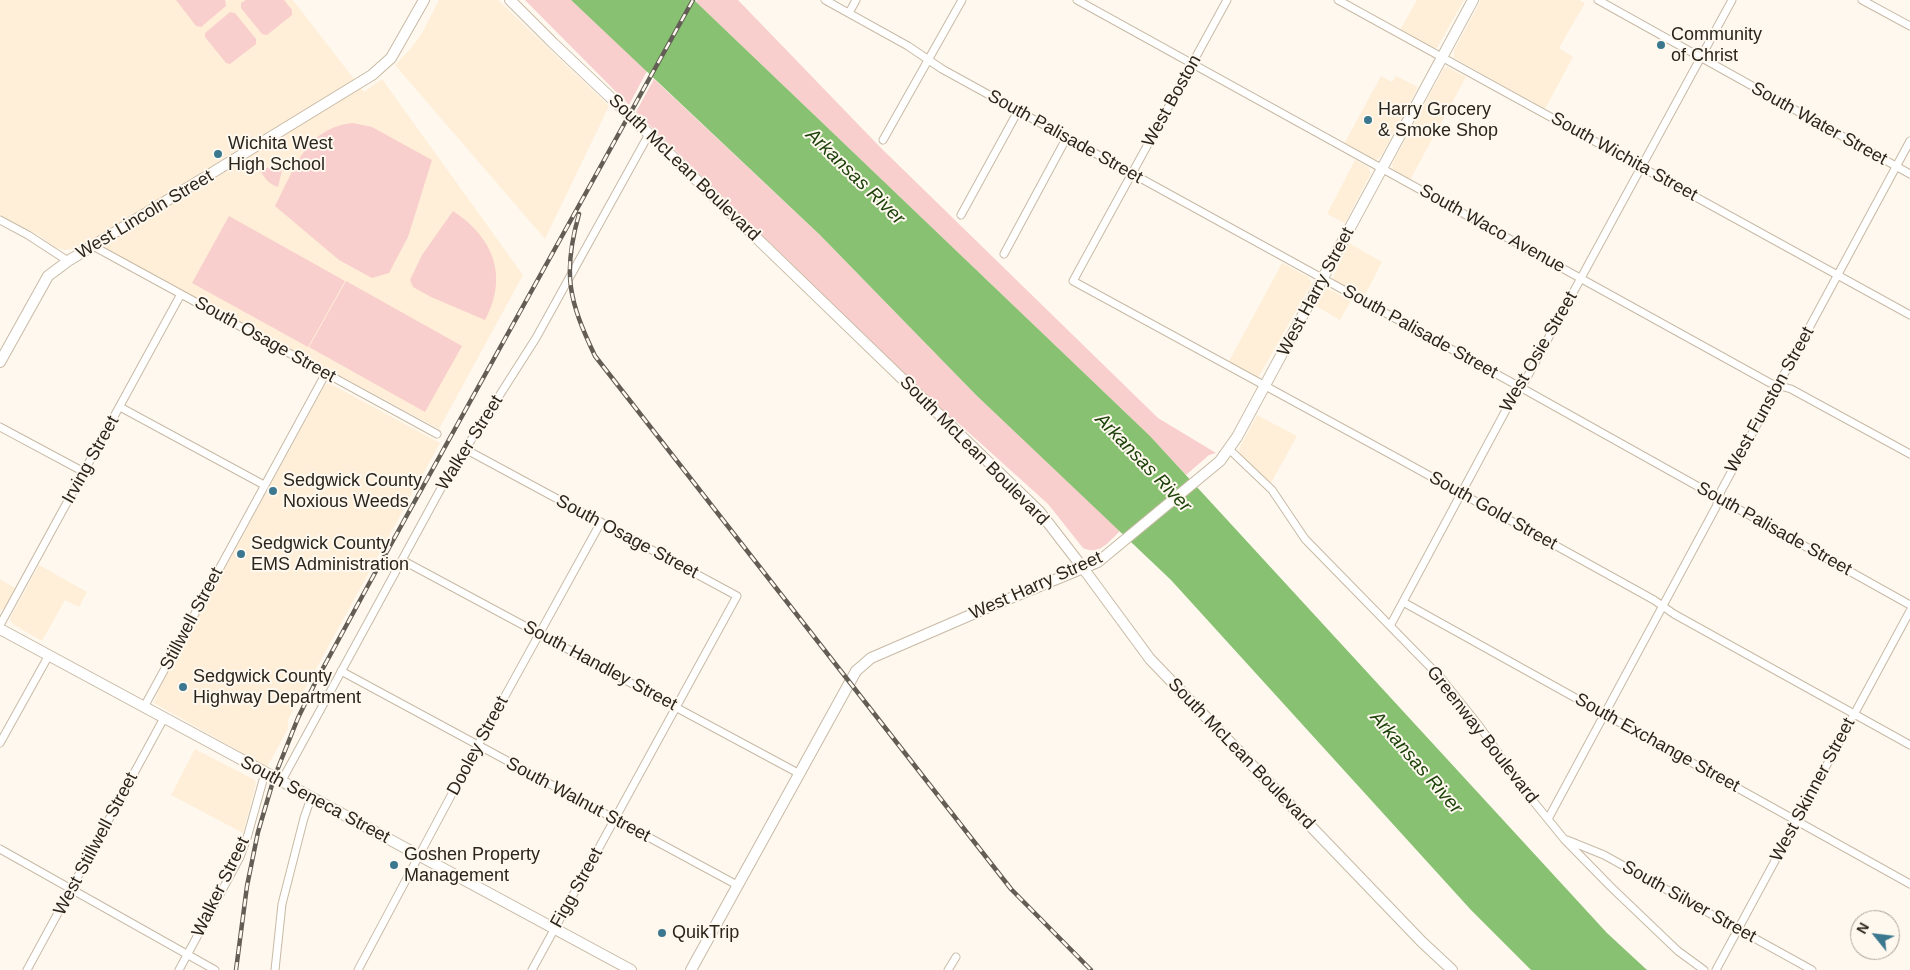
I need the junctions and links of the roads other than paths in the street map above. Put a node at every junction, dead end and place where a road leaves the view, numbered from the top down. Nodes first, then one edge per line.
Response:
1 (424, 0) edge
2 (510, 0) edge
3 (825, 0) edge
4 (856, 0) edge
5 (962, 0) edge
6 (1077, 0) edge
7 (1227, 0) edge
8 (1338, 0) edge
9 (1473, 0) edge
10 (1598, 0) edge
11 (1732, 0) edge
12 (1862, 0) edge
13 (849, 13) junction
14 (1910, 26) edge
15 (1442, 57) junction
16 (1701, 57) junction
17 (929, 60) junction
18 (1192, 64) junction
19 (1018, 111) junction
20 (650, 134) junction
21 (1066, 137) junction
22 (883, 140) dead end
23 (1910, 141) edge
24 (1642, 167) junction
25 (1896, 167) junction
26 (1382, 168) junction
27 (1132, 173) junction
28 (1910, 174) edge
29 (962, 215) dead end
30 (0, 220) edge
31 (93, 246) junction
32 (1004, 254) dead end
33 (68, 261) junction
34 (1838, 275) junction
35 (1323, 278) junction
36 (1581, 279) junction
37 (1073, 281) joint
38 (181, 294) junction
39 (1910, 315) edge
40 (0, 362) edge
41 (326, 373) junction
42 (1778, 386) junction
43 (1264, 387) junction
44 (1520, 387) junction
45 (120, 407) junction
46 (0, 427) edge
47 (437, 434) dead end
48 (465, 449) junction
49 (1229, 449) junction
50 (1910, 454) edge
51 (84, 472) junction
52 (264, 485) junction
53 (1461, 493) junction
54 (1719, 498) junction
55 (601, 522) junction
56 (402, 560) junction
57 (1083, 568) junction
58 (737, 596) joint
59 (1403, 602) junction
60 (1910, 605) edge
61 (1663, 607) junction
62 (1910, 611) edge
63 (1390, 626) junction
64 (0, 627) edge
65 (540, 634) junction
66 (48, 655) junction
67 (341, 671) junction
68 (144, 707) junction
69 (676, 708) junction
70 (1854, 714) junction
71 (1605, 715) junction
72 (164, 718) junction
73 (0, 744) edge
74 (478, 745) junction
75 (1910, 745) edge
76 (265, 773) junction
77 (798, 773) junction
78 (281, 782) junction
79 (311, 798) junction
80 (1548, 819) junction
81 (615, 820) junction
82 (1796, 820) junction
83 (1564, 839) junction
84 (0, 849) edge
85 (419, 856) junction
86 (1910, 884) edge
87 (737, 885) junction
88 (71, 889) junction
89 (554, 929) junction
90 (1738, 929) junction
91 (187, 955) junction
92 (956, 957) dead end
93 (27, 970) edge
94 (179, 970) edge
95 (215, 970) edge
96 (275, 970) edge
97 (358, 970) edge
98 (532, 970) edge
99 (631, 970) edge
100 (691, 970) edge
101 (948, 970) edge
102 (1452, 970) edge
103 (1704, 970) edge
104 (1716, 970) edge
105 (1812, 970) edge

1 - 31 street, West Lincoln Street
2 - 20 street, South McLean Boulevard
3 - 13 street, South Palisade Street
4 - 13 street
5 - 17 street
6 - 18 street, South Waco Avenue
7 - 18 street, West Boston
8 - 15 street, South Wichita Street
9 - 15 street, West Harry Street
10 - 16 street, South Water Street
11 - 16 street, West Osie Street
12 - 14 street
13 - 17 street, South Palisade Street
15 - 24 street, South Wichita Street
15 - 26 street, West Harry Street
16 - 24 street, West Osie Street
16 - 25 street, South Water Street
17 - 19 street, South Palisade Street
17 - 22 street
18 - 26 street, South Waco Avenue
18 - 27 street, West Boston
19 - 21 street, South Palisade Street
19 - 29 street
20 - 48 street, Walker Street
20 - 57 street, South McLean Boulevard
21 - 27 street, South Palisade Street
21 - 32 street
23 - 25 street, West Funston Street
24 - 34 street, South Wichita Street
24 - 36 street, West Osie Street
25 - 28 street, South Water Street
25 - 34 street, West Funston Street
26 - 35 street, West Harry Street
26 - 36 street, South Waco Avenue
27 - 35 street, South Palisade Street
27 - 37 street, West Boston
30 - 33 street
31 - 33 street, West Lincoln Street
31 - 38 street, South Osage Street
33 - 40 street, West Lincoln Street
34 - 39 street, South Wichita Street
34 - 42 street, West Funston Street
35 - 43 street, West Harry Street
35 - 44 street, South Palisade Street
36 - 42 street, South Waco Avenue
36 - 44 street, West Osie Street
37 - 43 street, South Gold Street
38 - 41 street, South Osage Street
38 - 45 street, Irving Street
41 - 47 street, South Osage Street
41 - 52 street, Stillwell Street
42 - 50 street, South Waco Avenue
42 - 54 street, West Funston Street
43 - 49 street, West Harry Street
43 - 53 street, South Gold Street
44 - 53 street, West Osie Street
44 - 54 street, South Palisade Street
45 - 51 street, Irving Street
45 - 52 street
46 - 51 street
48 - 55 street, South Osage Street
48 - 56 street, Walker Street
49 - 57 street, West Harry Street
49 - 63 street, Greenway Boulevard
51 - 64 street, Irving Street
52 - 68 street, Stillwell Street
53 - 59 street, West Osie Street
53 - 61 street, South Gold Street
54 - 60 street, South Palisade Street
54 - 61 street, West Funston Street
55 - 58 street, South Osage Street
55 - 65 street, Dooley Street
56 - 65 street, South Handley Street
56 - 67 street, Walker Street
57 - 77 street, West Harry Street
57 - 102 street, South McLean Boulevard
58 - 69 street, Figg Street
59 - 63 street, West Osie Street
59 - 71 street, South Exchange Street
61 - 70 street, South Gold Street
61 - 71 street, West Funston Street
62 - 70 street, West Skinner Street
63 - 80 street, Greenway Boulevard
64 - 66 street, South Seneca Street
65 - 69 street, South Handley Street
65 - 74 street, Dooley Street
66 - 68 street, South Seneca Street
66 - 73 street
67 - 74 street, South Walnut Street
67 - 78 street, Walker Street
68 - 72 street, South Seneca Street
69 - 77 street, South Handley Street
69 - 81 street, Figg Street
70 - 75 street, South Gold Street
70 - 82 street, West Skinner Street
71 - 80 street, West Funston Street
71 - 82 street, South Exchange Street
72 - 76 street, South Seneca Street
72 - 88 street, West Stillwell Street
74 - 81 street, South Walnut Street
74 - 85 street, Dooley Street
76 - 78 street, South Seneca Street
76 - 91 street, Walker Street
77 - 87 street, West Harry Street
78 - 79 street, South Seneca Street
79 - 85 street, South Seneca Street
79 - 96 street
80 - 83 street, Greenway Boulevard
81 - 87 street, South Walnut Street
81 - 89 street, Figg Street
82 - 86 street, South Exchange Street
82 - 90 street, West Skinner Street
83 - 90 street, South Silver Street
83 - 103 street, Greenway Boulevard
84 - 88 street
85 - 89 street, South Seneca Street
85 - 97 street, Dooley Street
87 - 100 street, West Harry Street
88 - 91 street
88 - 93 street, West Stillwell Street
89 - 98 street, Figg Street
89 - 99 street, South Seneca Street
90 - 104 street, West Skinner Street
90 - 105 street, South Silver Street
91 - 94 street, Walker Street
91 - 95 street
92 - 101 street

